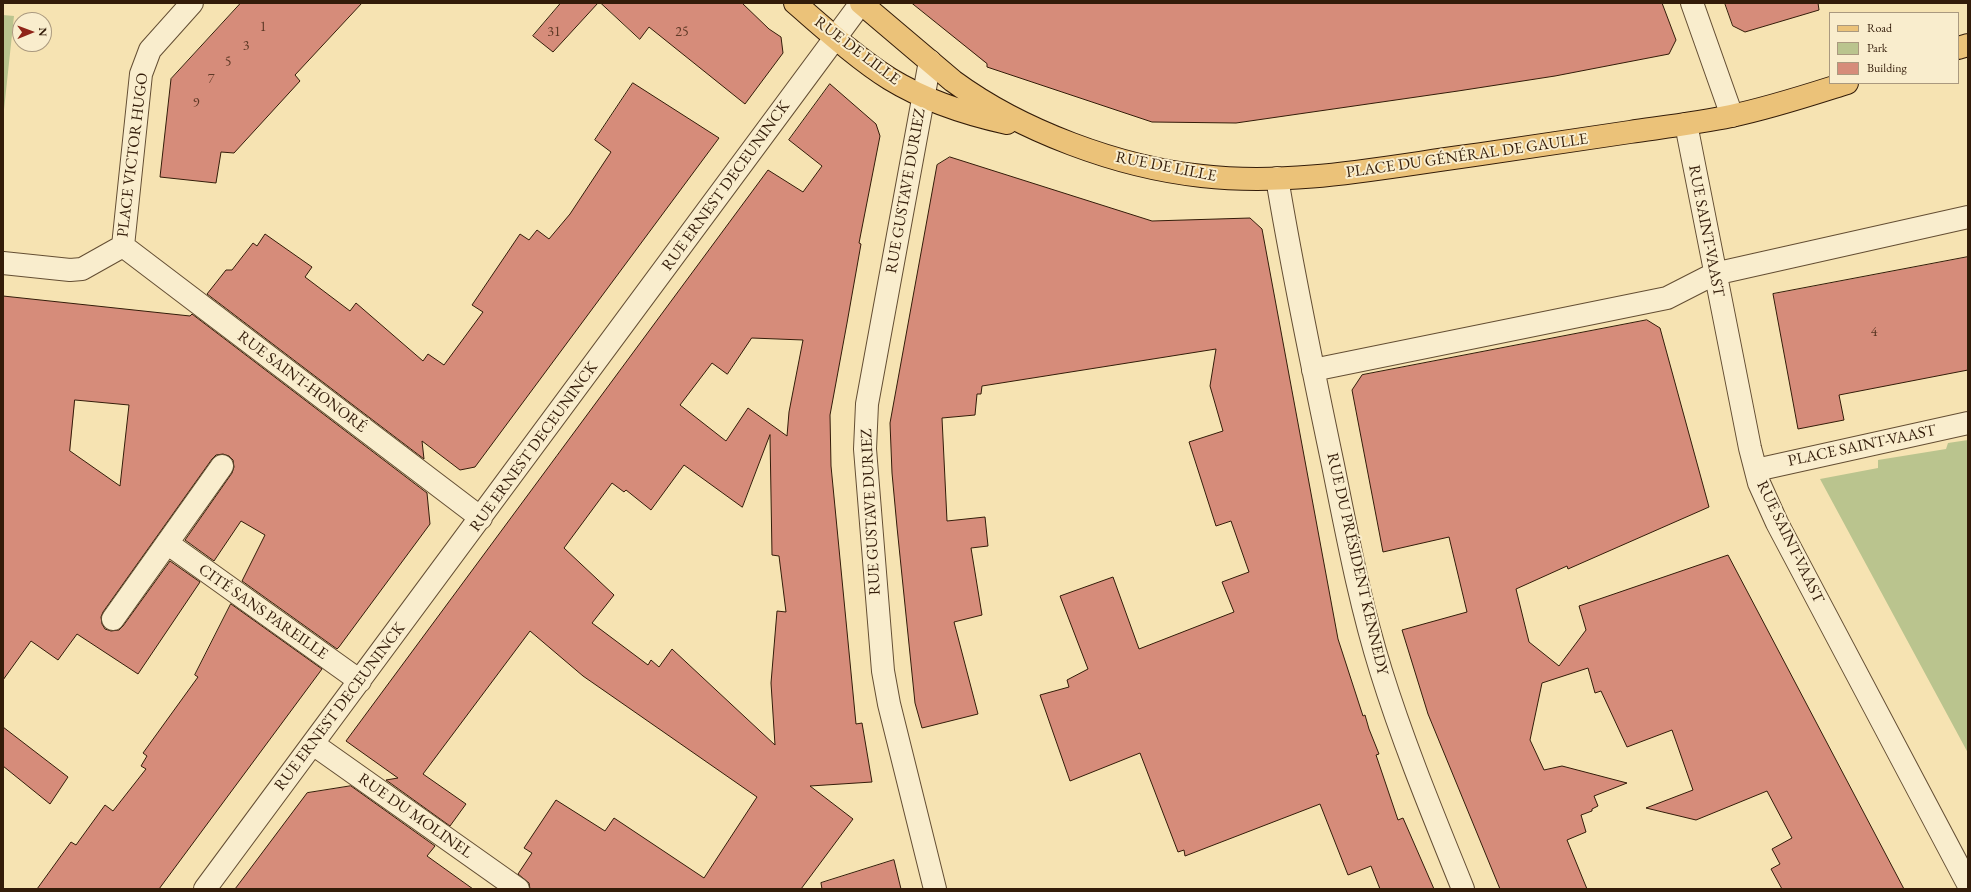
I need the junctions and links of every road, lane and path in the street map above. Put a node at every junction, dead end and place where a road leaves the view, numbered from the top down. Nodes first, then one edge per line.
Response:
1 (192, 3) edge
2 (795, 3) edge
3 (861, 3) edge
4 (1692, 3) edge
5 (836, 37) junction
6 (930, 61) junction
7 (1844, 84) edge
8 (923, 96) junction
9 (1732, 116) junction
10 (1686, 124) junction
11 (1036, 129) junction
12 (1277, 178) junction
13 (1968, 217) edge
14 (123, 246) junction
15 (3, 263) edge
16 (1714, 274) junction
17 (1314, 370) junction
18 (1968, 423) edge
19 (222, 466) dead end
20 (1756, 470) junction
21 (481, 518) junction
22 (167, 543) junction
23 (113, 619) dead end
24 (360, 680) junction
25 (313, 744) junction
26 (1968, 884) edge
27 (205, 889) edge
28 (518, 889) edge
29 (935, 889) edge
30 (1463, 889) edge

1 - 14 street, PLACE VICTOR HUGO
2 - 5 main road, RUE DE LILLE
3 - 5 street, RUE ERNEST DECEUNINCK
3 - 6 main road, RUE DE LILLE
4 - 9 street
5 - 8 main road, RUE DE LILLE
5 - 21 street, RUE ERNEST DECEUNINCK
6 - 8 street, RUE GUSTAVE DURIEZ
6 - 11 main road, RUE DE LILLE
7 - 9 main road, PLACE DU GÉNÉRAL DE GAULLE
8 - 11 main road, RUE DE LILLE
8 - 29 street, RUE GUSTAVE DURIEZ
9 - 10 main road, PLACE DU GÉNÉRAL DE GAULLE
10 - 12 main road, PLACE DU GÉNÉRAL DE GAULLE
10 - 16 street, RUE SAINT-VAAST
11 - 12 main road, RUE DE LILLE
12 - 17 street
13 - 16 street
14 - 15 street, PLACE VICTOR HUGO
14 - 21 street, RUE SAINT-HONORÉ
16 - 17 street
16 - 20 street, RUE SAINT-VAAST
17 - 30 street, RUE DU PRÉSIDENT KENNEDY
18 - 20 street, PLACE SAINT-VAAST
19 - 22 street
20 - 26 street, RUE SAINT-VAAST
21 - 24 street, RUE ERNEST DECEUNINCK
22 - 23 street
22 - 24 street, CITÉ SANS PAREILLE
24 - 25 street, RUE ERNEST DECEUNINCK
25 - 27 street, RUE ERNEST DECEUNINCK
25 - 28 street, RUE DU MOLINEL

